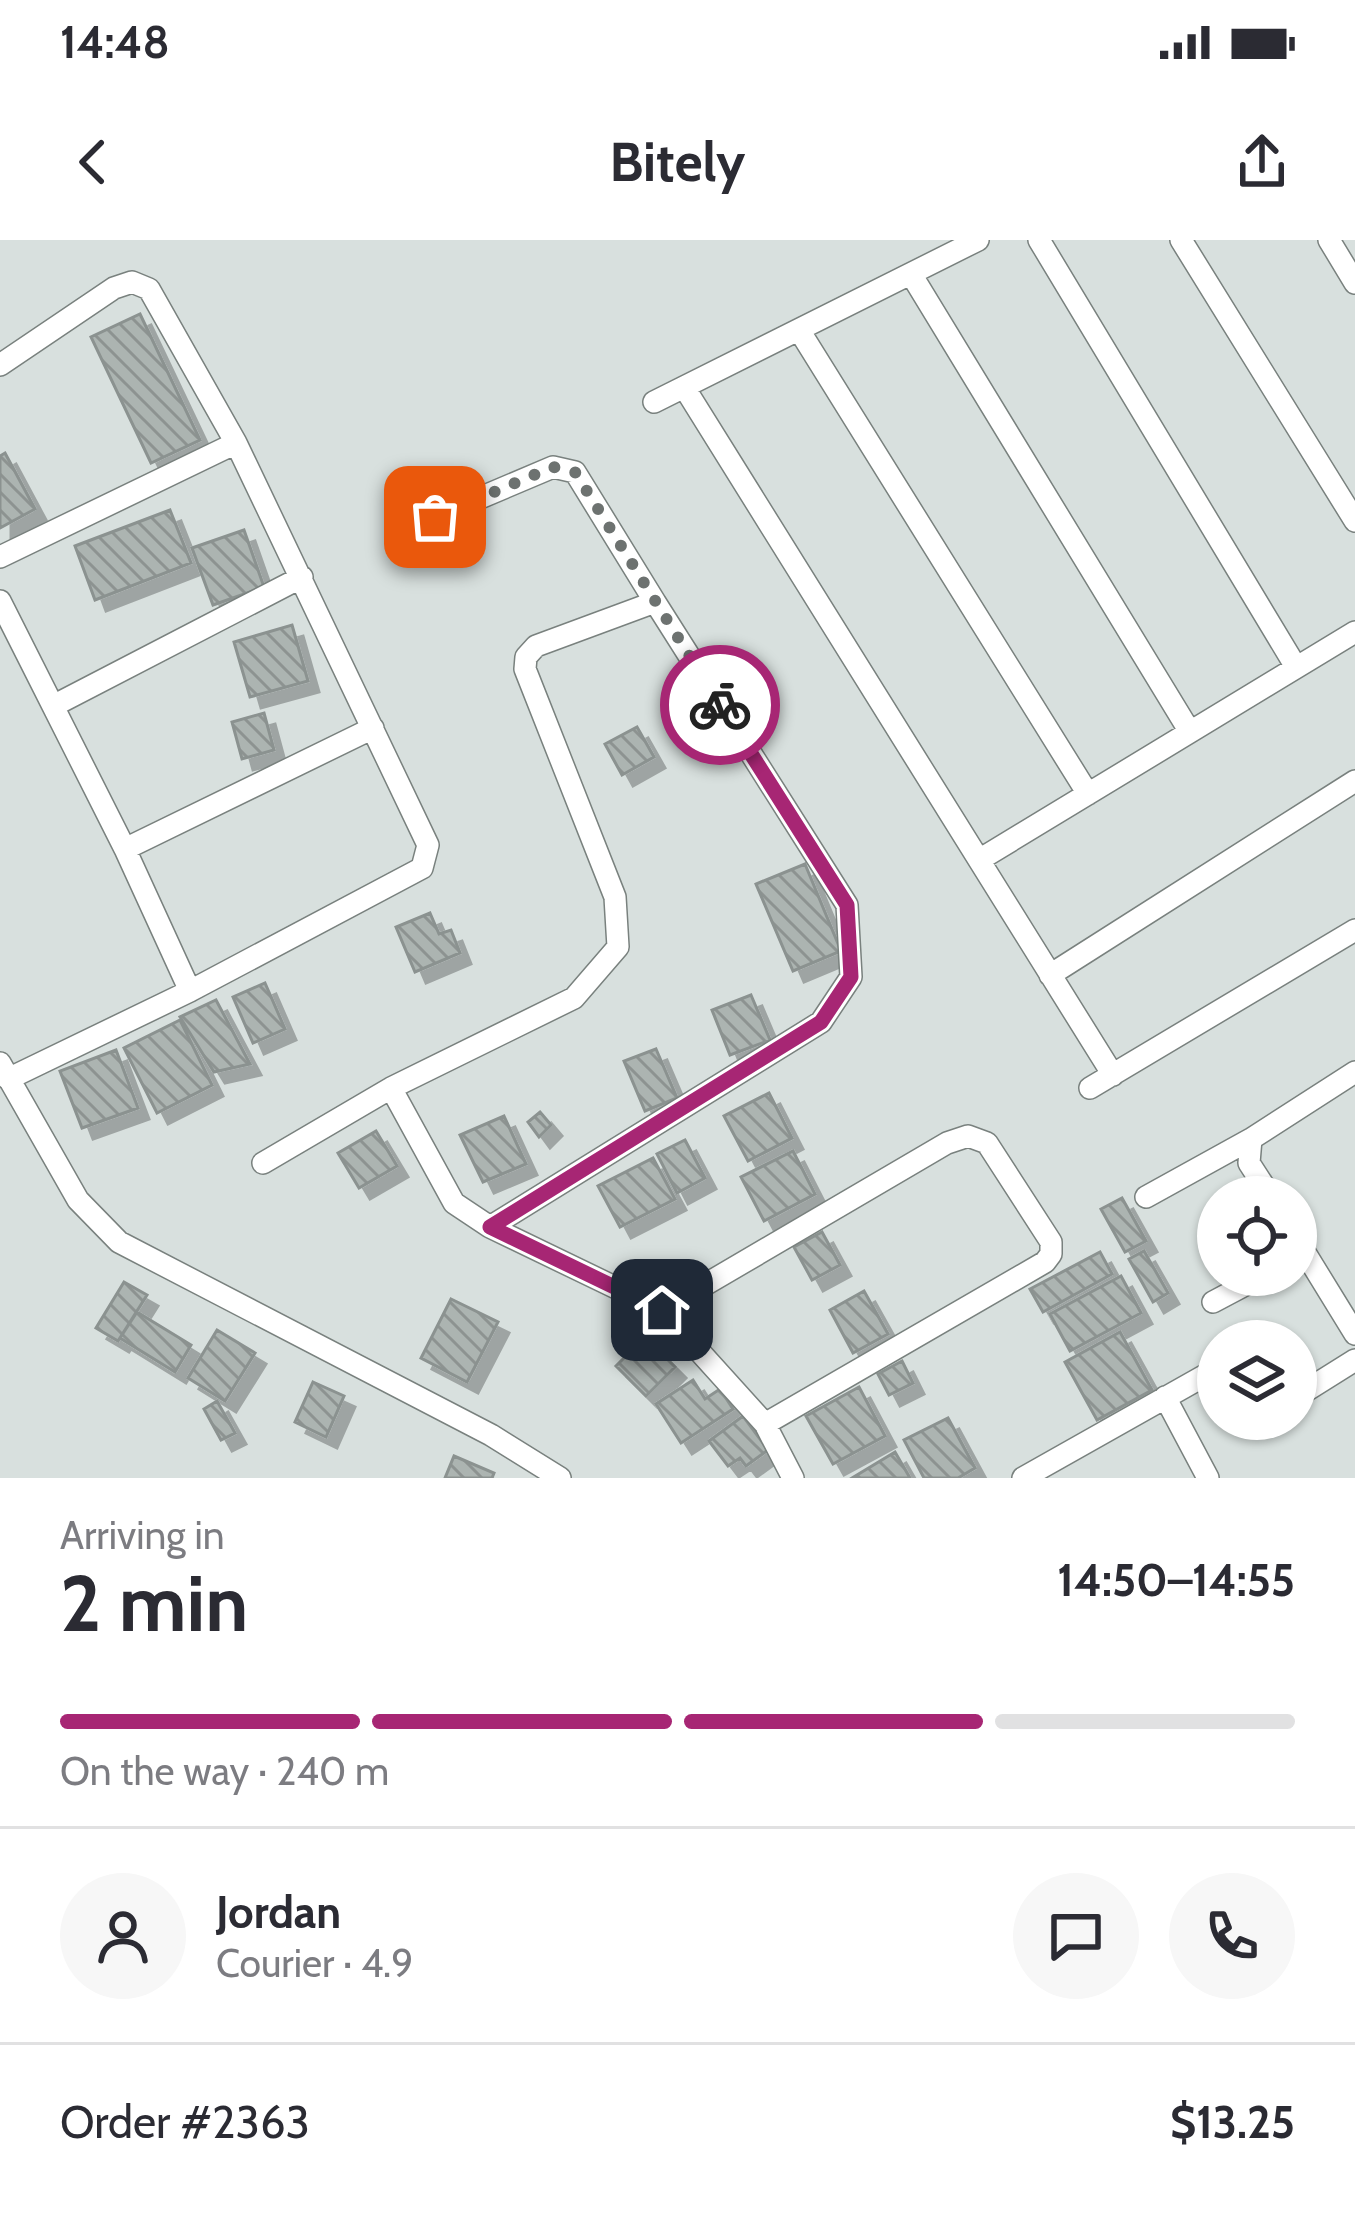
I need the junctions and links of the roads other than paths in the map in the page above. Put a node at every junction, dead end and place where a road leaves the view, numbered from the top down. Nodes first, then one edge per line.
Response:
1 (978, 240) edge
2 (1039, 240) edge
3 (1181, 240) edge
4 (1329, 240) edge
5 (911, 274) junction
6 (1355, 283) edge
7 (799, 330) junction
8 (0, 365) edge
9 (684, 387) junction
10 (654, 402) dead end
11 (236, 443) junction
12 (1355, 521) edge
13 (402, 531) dead end
14 (0, 557) edge
15 (302, 577) junction
16 (0, 601) edge
17 (655, 602) junction
18 (1355, 632) edge
19 (1296, 668) junction
20 (53, 706) junction
21 (373, 728) junction
22 (1190, 732) junction
23 (1355, 781) edge
24 (1088, 794) junction
25 (125, 849) junction
26 (979, 860) junction
27 (1355, 930) edge
28 (1051, 975) junction
29 (190, 991) junction
30 (4, 1071) edge
31 (1112, 1075) junction
32 (1352, 1082) edge
33 (391, 1088) junction
34 (1090, 1088) dead end
35 (1251, 1139) junction
36 (262, 1163) dead end
37 (1257, 1176) edge
38 (1146, 1197) dead end
39 (490, 1227) junction
40 (1317, 1277) edge
41 (1224, 1296) edge
42 (1213, 1302) dead end
43 (662, 1310) junction
44 (1355, 1334) edge
45 (1355, 1360) edge
46 (1197, 1380) edge
47 (1317, 1384) edge
48 (1166, 1397) junction
49 (766, 1424) junction
50 (560, 1478) edge
51 (794, 1478) edge
52 (1023, 1478) edge
53 (1208, 1478) edge

1 - 5 street
2 - 19 street
3 - 12 street
4 - 6 street
5 - 7 street
5 - 22 street
7 - 9 street
7 - 24 street
8 - 11 street
9 - 10 street
9 - 26 street
11 - 14 street
11 - 15 street
13 - 17 street
15 - 20 street
15 - 21 street
16 - 20 street
17 - 33 street
17 - 39 street
18 - 19 street
19 - 22 street
20 - 25 street
21 - 25 street
21 - 29 street
22 - 24 street
23 - 28 street
24 - 26 street
25 - 29 street
26 - 28 street
27 - 31 street
28 - 31 street
29 - 30 street
30 - 50 street
31 - 34 street
32 - 35 street
33 - 36 street
33 - 39 street
35 - 37 street
35 - 38 street
39 - 43 street
40 - 44 street
41 - 42 street
43 - 49 street
43 - 49 street
45 - 47 street
46 - 48 street
48 - 52 street
48 - 53 street
49 - 51 street

